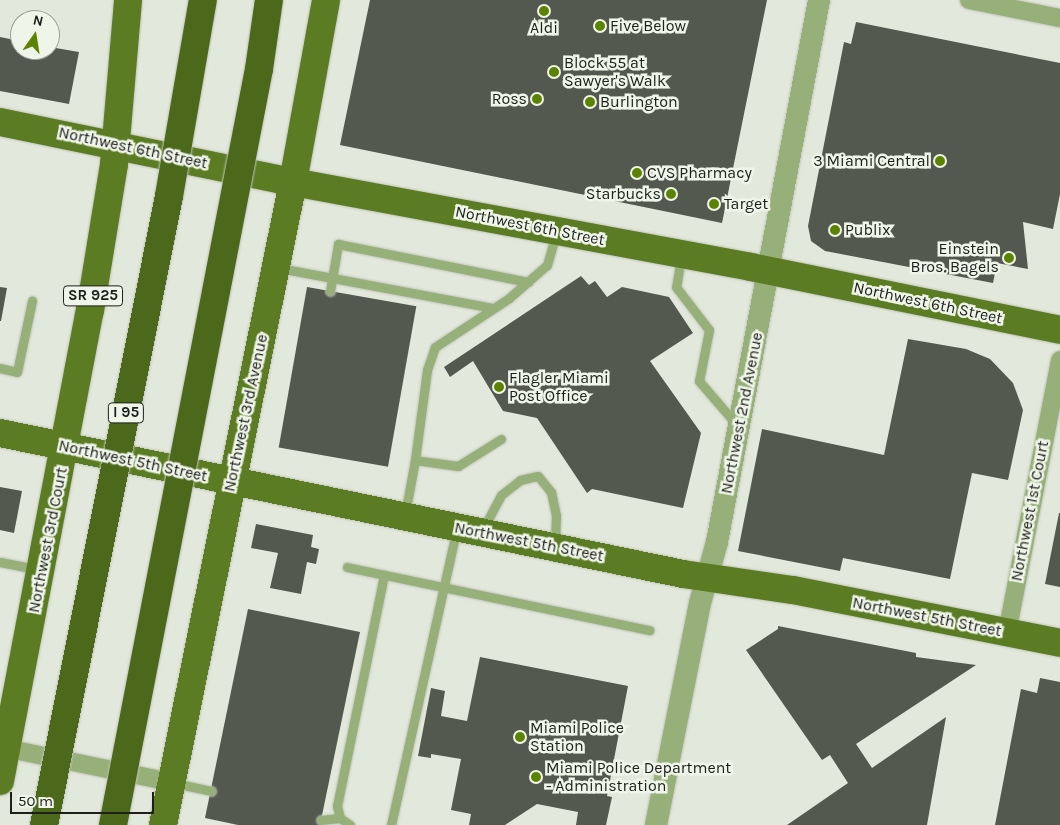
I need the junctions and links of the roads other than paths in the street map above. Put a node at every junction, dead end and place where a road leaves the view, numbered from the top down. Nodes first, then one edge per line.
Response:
1 (128, 0) edge
2 (203, 0) edge
3 (269, 0) edge
4 (326, 0) edge
5 (819, 0) edge
6 (969, 0) edge
7 (1060, 18) edge
8 (0, 122) edge
9 (116, 144) junction
10 (293, 182) junction
11 (557, 231) junction
12 (682, 254) junction
13 (275, 267) junction
14 (770, 271) junction
15 (331, 278) junction
16 (528, 282) junction
17 (330, 291) dead end
18 (32, 301) dead end
19 (492, 308) junction
20 (1060, 330) edge
21 (1060, 360) edge
22 (0, 368) edge
23 (1056, 401) edge
24 (739, 427) junction
25 (0, 433) edge
26 (501, 439) dead end
27 (66, 447) junction
28 (415, 460) junction
29 (232, 481) junction
30 (404, 517) junction
31 (469, 530) junction
32 (555, 547) junction
33 (0, 562) edge
34 (347, 567) dead end
35 (42, 570) junction
36 (384, 575) junction
37 (706, 578) junction
38 (442, 588) junction
39 (649, 630) dead end
40 (1007, 634) junction
41 (1060, 643) edge
42 (3, 748) edge
43 (0, 781) edge
44 (172, 782) junction
45 (210, 791) dead end
46 (340, 818) junction
47 (321, 820) dead end
48 (44, 825) edge
49 (113, 825) edge
50 (164, 825) edge
51 (350, 825) edge
52 (391, 825) edge
53 (656, 825) edge

1 - 9 main road, Northwest 3rd Court / SR 925
2 - 48 highway, I 95, bridge
3 - 49 highway, bridge
4 - 10 main road, Northwest 3rd Avenue
5 - 14 street, Northwest 2nd Avenue
6 - 7 street
8 - 9 main road, Northwest 6th Street
9 - 10 main road, Northwest 6th Street
9 - 27 main road, Northwest 3rd Court / SR 925
10 - 11 main road, Northwest 6th Street
10 - 13 main road, Northwest 3rd Avenue
11 - 12 main road, Northwest 6th Street
11 - 16 lane
12 - 14 main road, Northwest 6th Street
12 - 24 lane
13 - 15 lane
13 - 29 main road, Northwest 3rd Avenue
14 - 20 main road, Northwest 6th Street
14 - 24 street, Northwest 2nd Avenue
15 - 16 lane
15 - 17 lane
15 - 19 lane
16 - 19 lane
18 - 22 lane
19 - 28 lane
21 - 23 street, Northwest 1st Court
23 - 40 street, Northwest 1st Court
24 - 37 street, Northwest 2nd Avenue
25 - 27 main road, Northwest 5th Street
26 - 28 lane
27 - 29 main road, Northwest 5th Street
27 - 35 main road, Northwest 3rd Court / SR 925
28 - 30 lane
29 - 30 main road, Northwest 5th Street
29 - 44 main road, Northwest 3rd Avenue
30 - 31 main road, Northwest 5th Street
31 - 32 main road, Northwest 5th Street
31 - 32 lane
31 - 38 lane
32 - 37 main road, Northwest 5th Street
33 - 35 lane
34 - 36 lane
35 - 42 main road, Northwest 3rd Court / SR 925
36 - 38 lane
36 - 46 lane
37 - 40 main road, Northwest 5th Street
37 - 53 street, Northwest 2nd Avenue
38 - 39 lane
38 - 52 lane
40 - 41 main road, Northwest 5th Street
42 - 43 main road, Northwest 3rd Court / SR 925
42 - 44 street
44 - 45 lane
44 - 50 main road, Northwest 3rd Avenue
46 - 47 lane
46 - 51 lane

